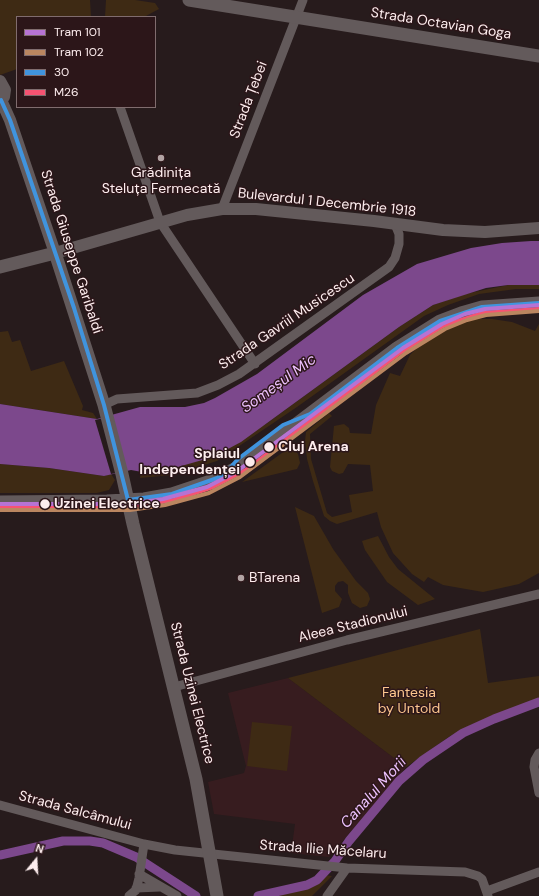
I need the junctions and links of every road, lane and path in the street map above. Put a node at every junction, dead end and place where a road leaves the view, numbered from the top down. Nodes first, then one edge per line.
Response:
1 (192, 0) edge
2 (303, 0) edge
3 (296, 17) junction
4 (539, 56) edge
5 (0, 81) edge
6 (1, 101) edge
7 (120, 108) edge
8 (222, 209) junction
9 (160, 222) junction
10 (395, 224) junction
11 (539, 228) edge
12 (55, 253) junction
13 (0, 267) edge
14 (539, 303) edge
15 (255, 364) junction
16 (105, 410) junction
17 (122, 474) joint
18 (128, 500) junction
19 (0, 502) edge
20 (539, 594) edge
21 (174, 687) junction
22 (539, 753) edge
23 (539, 793) edge
24 (0, 805) edge
25 (143, 849) junction
26 (210, 854) junction
27 (344, 867) junction
28 (140, 871) junction
29 (539, 872) edge
30 (161, 887) junction
31 (136, 888) junction
32 (488, 894) edge
33 (129, 896) edge
34 (177, 896) edge
35 (217, 896) edge
36 (327, 896) edge

1 - 3 main road, Strada Octavian Goga
2 - 3 street, Strada Țebei
3 - 4 main road, Strada Octavian Goga
3 - 8 street, Strada Țebei
5 - 6 street
6 - 12 street, Strada Giuseppe Garibaldi
7 - 9 street
8 - 9 street, Bulevardul 1 Decembrie 1918
8 - 10 street, Bulevardul 1 Decembrie 1918
9 - 12 street, Bulevardul 1 Decembrie 1918
9 - 15 street
10 - 11 street, Bulevardul 1 Decembrie 1918
10 - 15 street, Strada Gavriil Musicescu
12 - 13 main road, Bulevardul 1 Decembrie 1918
12 - 16 main road, Strada Giuseppe Garibaldi
14 - 18 main road
15 - 16 street, Strada Gavriil Musicescu
16 - 17 main road, Strada Giuseppe Garibaldi
17 - 18 main road, Strada Uzinei Electrice
18 - 19 main road
18 - 21 main road, Strada Uzinei Electrice
20 - 21 street, Aleea Stadionului
21 - 26 main road, Strada Uzinei Electrice
22 - 23 street
24 - 25 street, Strada Salcâmului
25 - 26 street, Strada Ilie Măcelaru
25 - 28 street
26 - 27 street, Strada Ilie Măcelaru
26 - 35 main road, Strada Uzinei Electrice
27 - 32 street, Strada Ilie Măcelaru
27 - 36 street
28 - 30 street
28 - 31 street
29 - 32 street
30 - 31 street
30 - 34 street
31 - 33 street

